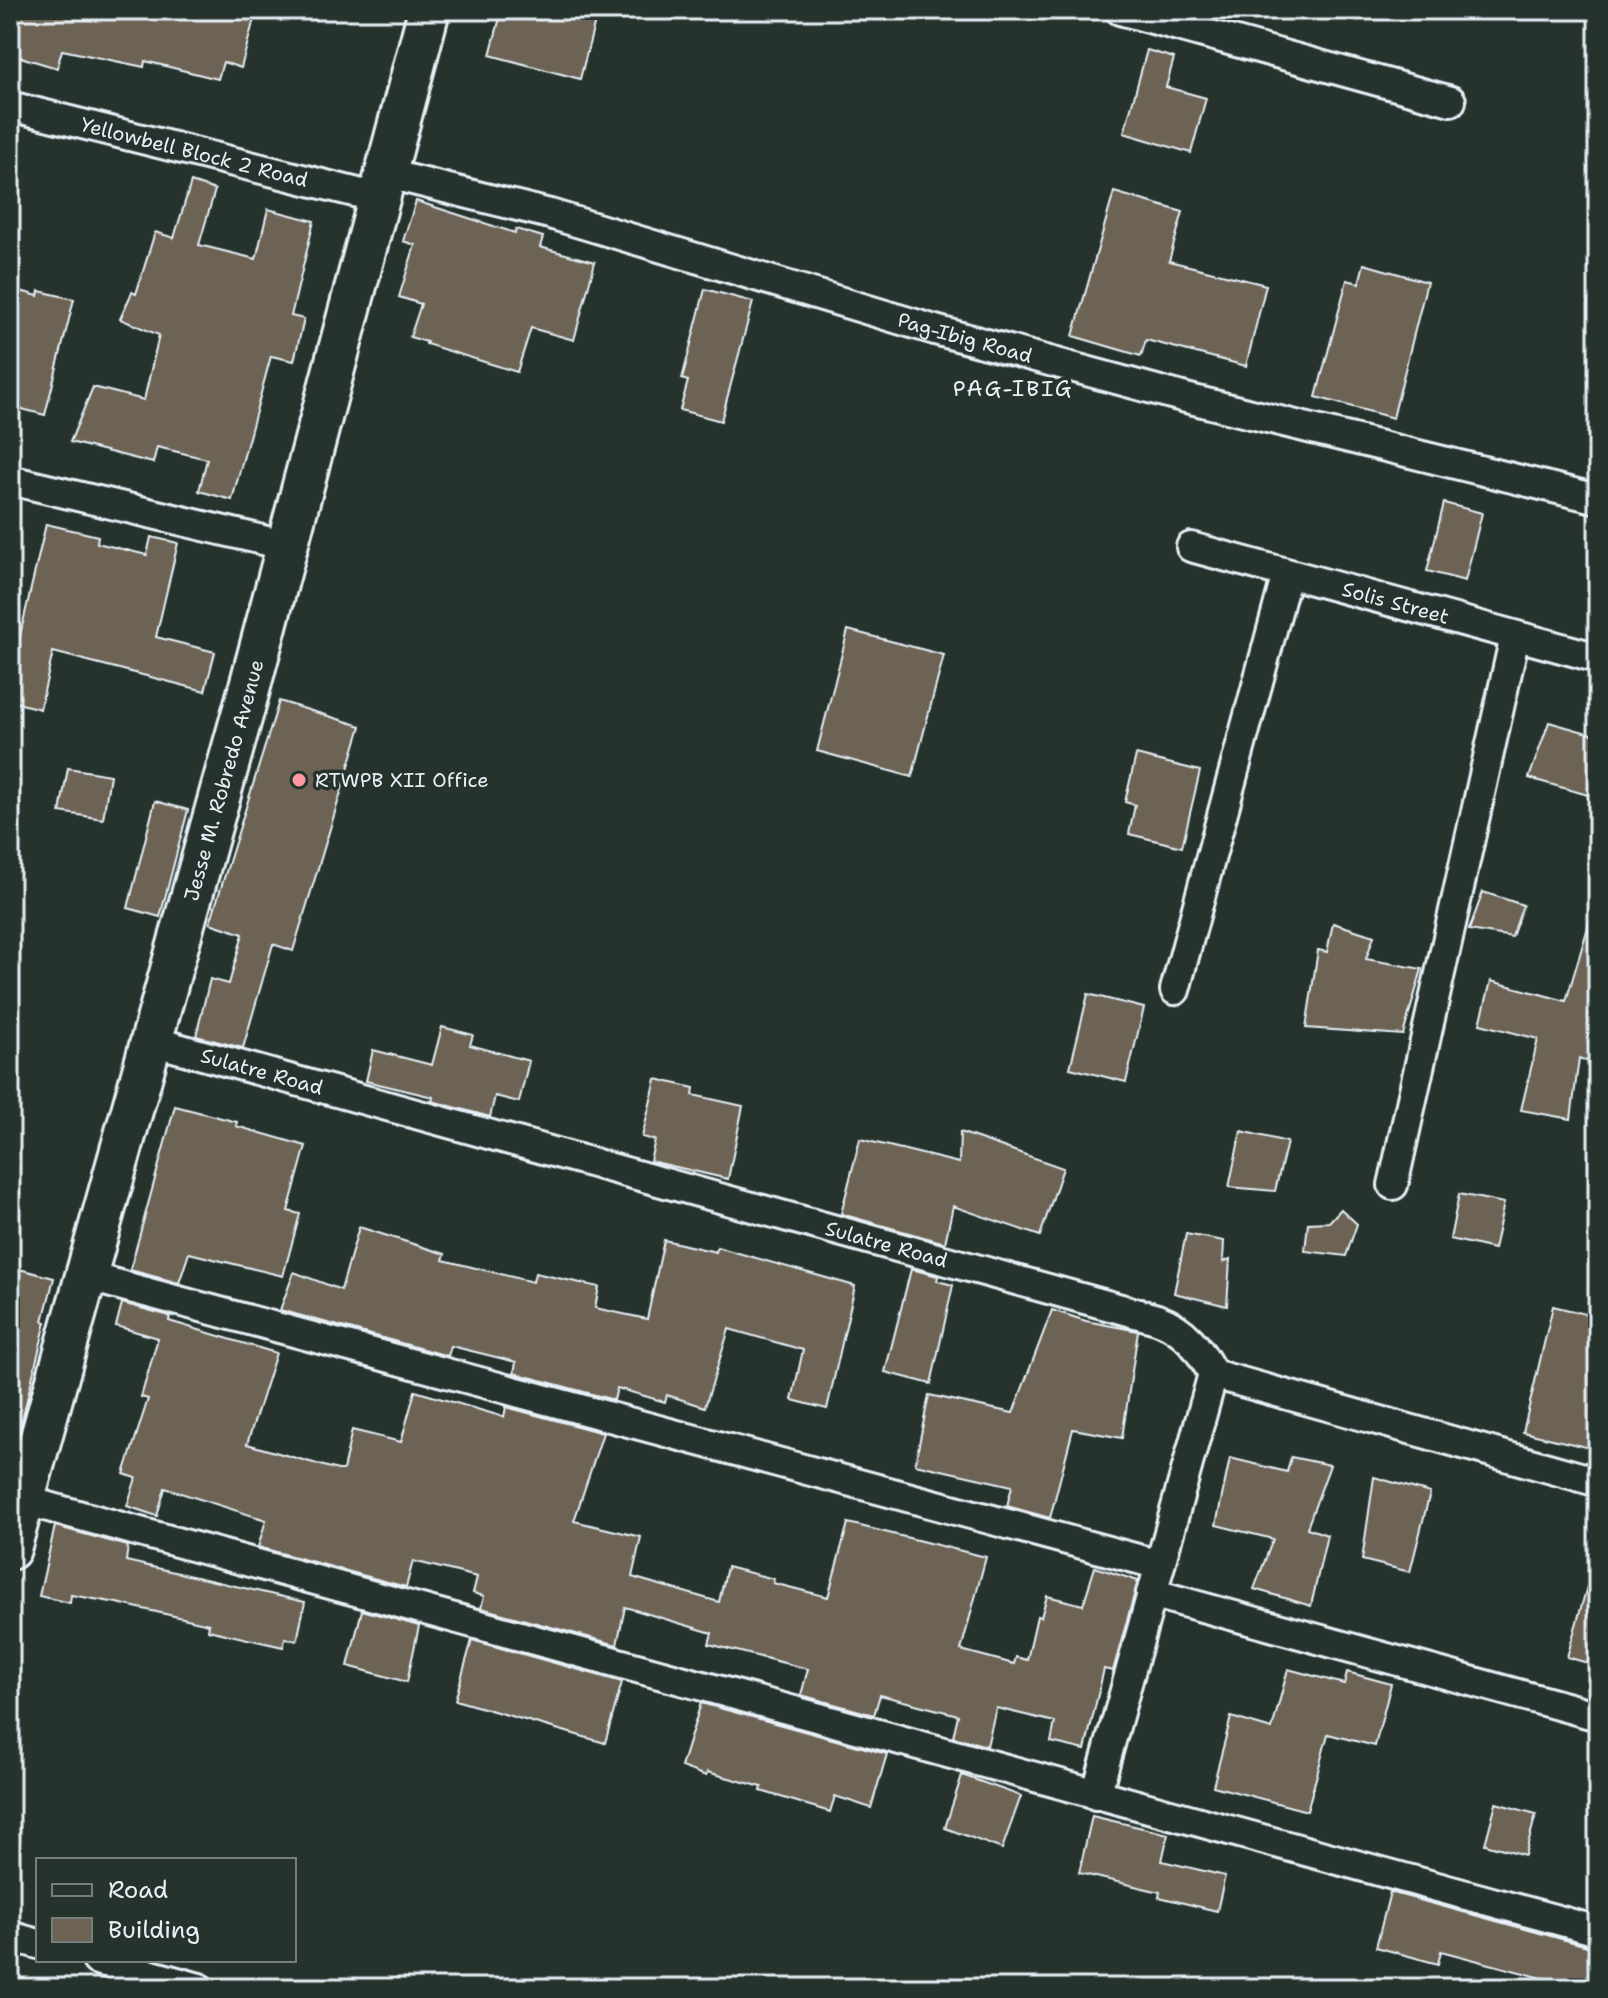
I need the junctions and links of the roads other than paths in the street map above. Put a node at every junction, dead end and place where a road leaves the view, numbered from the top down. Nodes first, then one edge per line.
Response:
1 (429, 10) edge
2 (1120, 10) edge
3 (1451, 101) dead end
4 (10, 106) edge
5 (381, 186) junction
6 (10, 480) edge
7 (1598, 499) edge
8 (288, 546) junction
9 (1191, 547) dead end
10 (1287, 574) junction
11 (1515, 636) junction
12 (1598, 658) edge
13 (1175, 990) dead end
14 (152, 1041) junction
15 (1393, 1185) dead end
16 (86, 1276) junction
17 (1213, 1374) junction
18 (1598, 1482) edge
19 (23, 1500) junction
20 (10, 1549) edge
21 (1160, 1565) junction
22 (1151, 1593) junction
23 (1598, 1716) edge
24 (1096, 1795) junction
25 (1598, 1931) edge
26 (10, 1936) edge
27 (36, 1943) edge
28 (104, 1962) edge
29 (199, 1988) edge

1 - 5 main road, Jesse M. Robredo Avenue
2 - 3 street
4 - 5 street, Yellowbell Block 2 Road
5 - 7 street, Pag-Ibig Road
5 - 8 main road, Jesse M. Robredo Avenue
6 - 8 street
8 - 14 main road, Jesse M. Robredo Avenue
9 - 10 street, Solis Street
10 - 11 street, Solis Street
10 - 13 street
11 - 12 street, Solis Street
11 - 15 street
14 - 16 main road, Jesse M. Robredo Avenue
14 - 17 street, Sulatre Road
16 - 19 main road, Jesse M. Robredo Avenue
16 - 21 street
17 - 18 street
17 - 21 street
19 - 20 main road, Jesse M. Robredo Avenue
19 - 24 street
21 - 22 street
22 - 23 street
22 - 24 street
24 - 25 street
26 - 27 street
28 - 29 street

